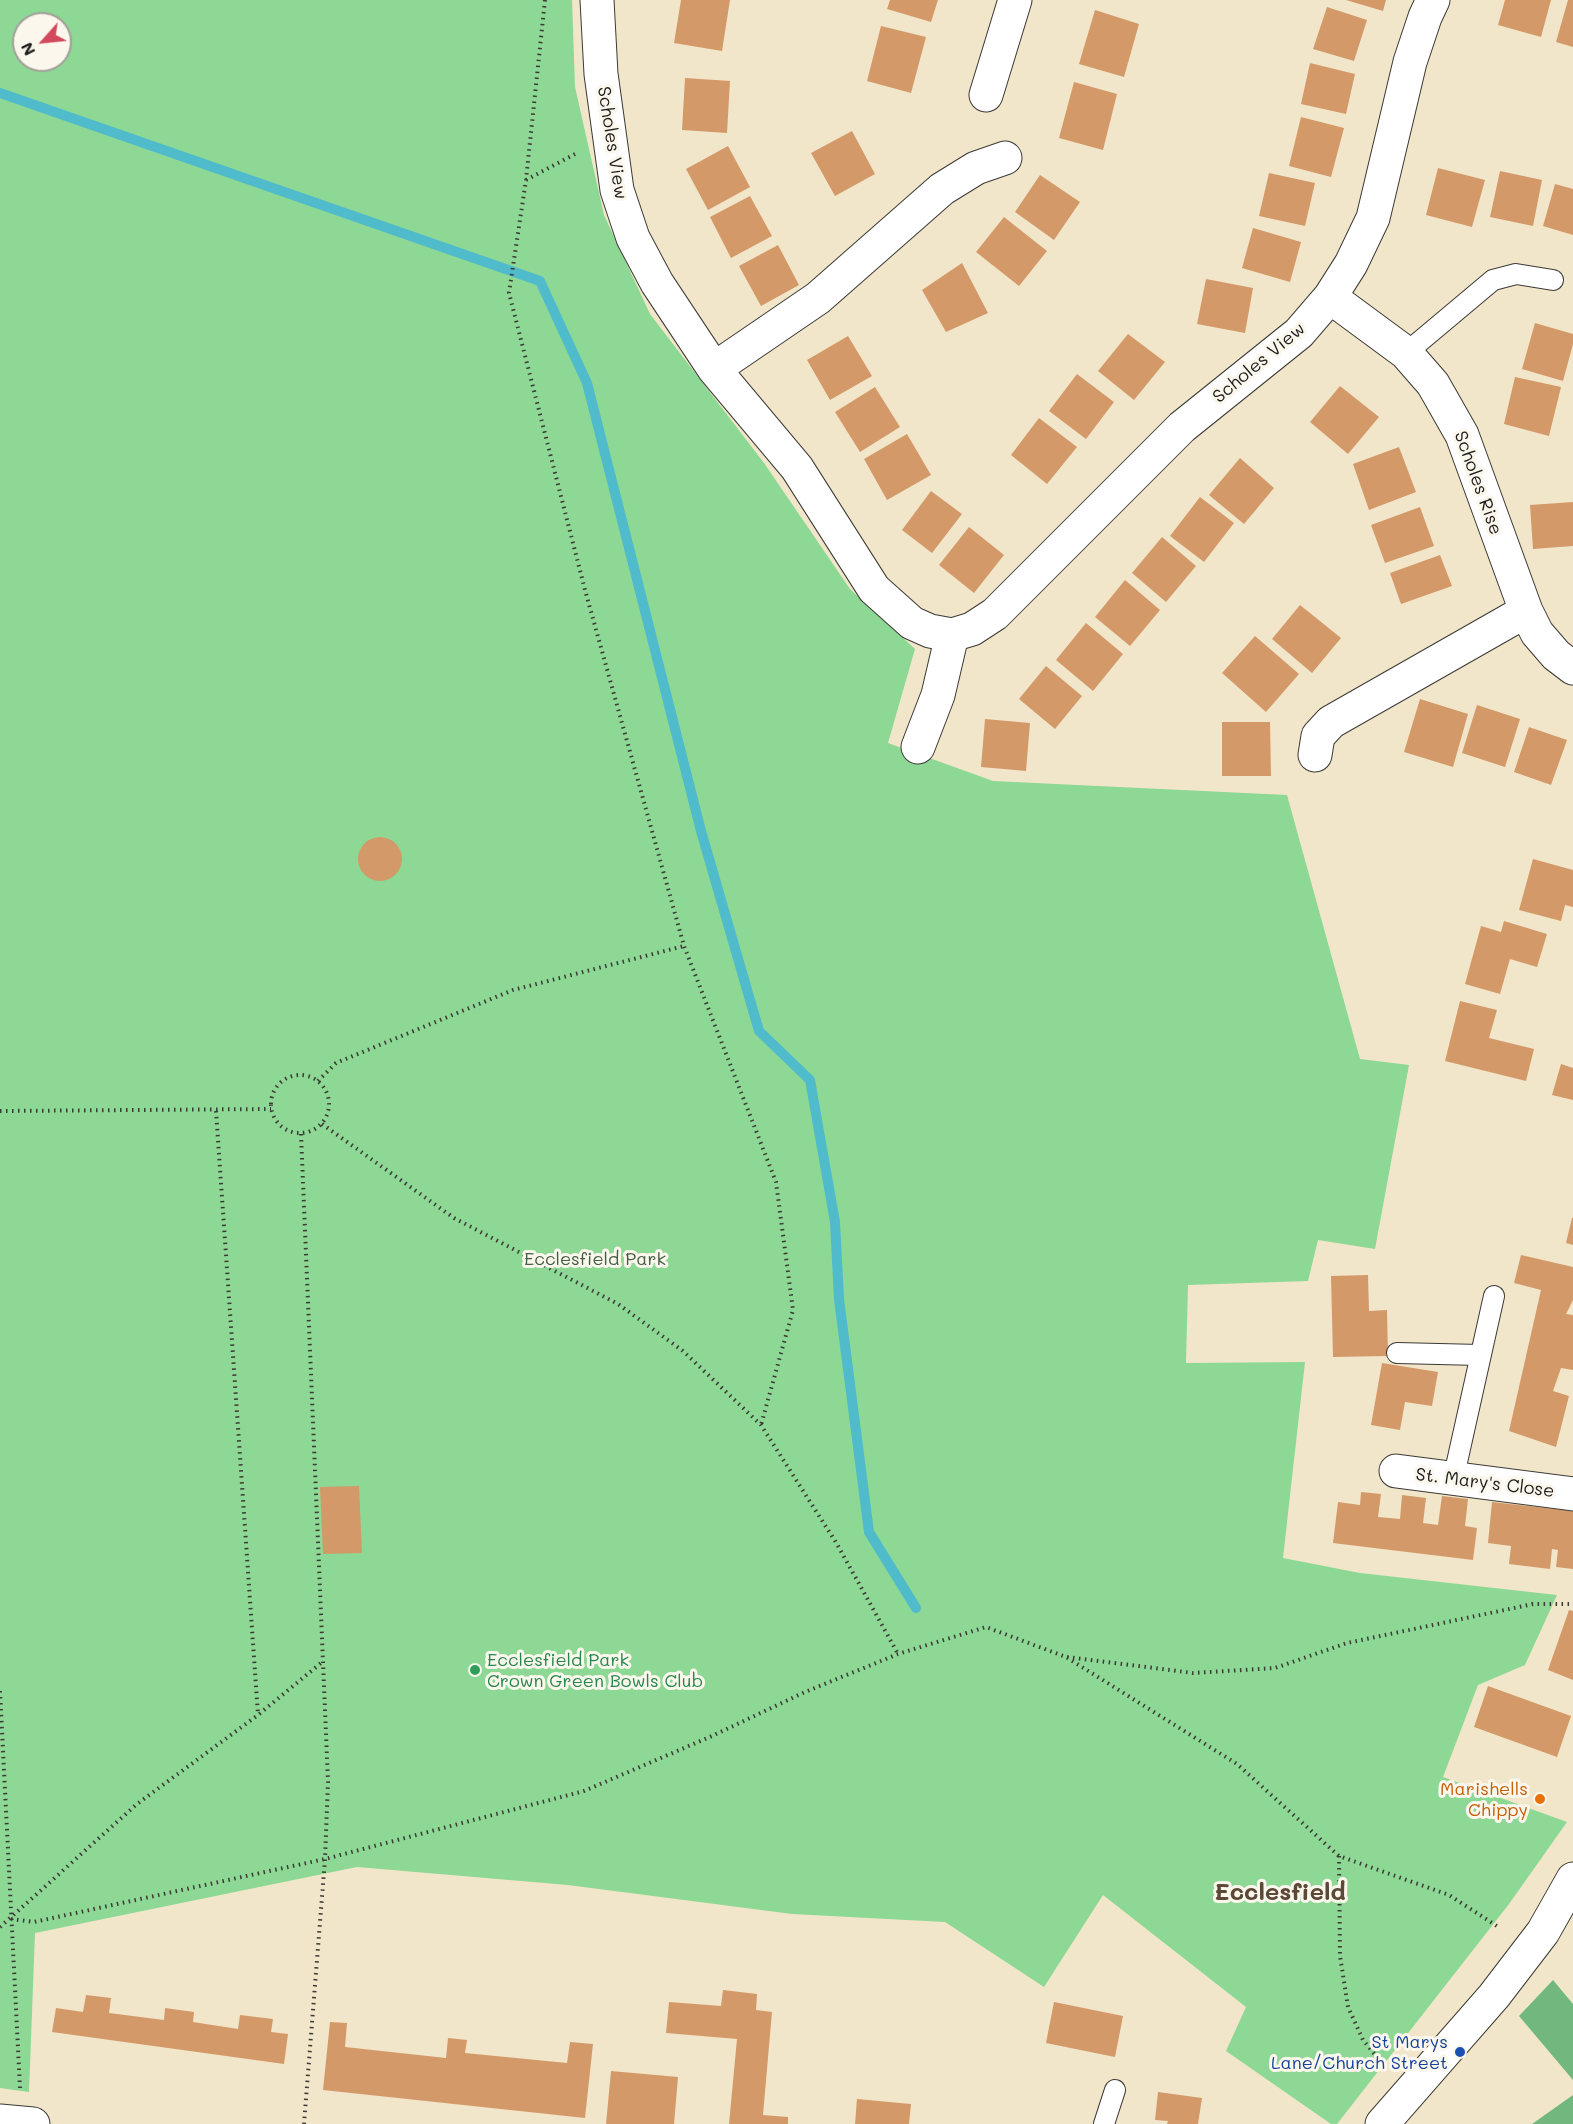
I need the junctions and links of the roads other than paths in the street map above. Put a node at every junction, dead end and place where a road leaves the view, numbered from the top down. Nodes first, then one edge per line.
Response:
1 (597, 0) edge
2 (1016, 0) edge
3 (1434, 0) edge
4 (986, 95) dead end
5 (1005, 158) dead end
6 (1553, 280) dead end
7 (1330, 297) junction
8 (1406, 353) junction
9 (714, 369) junction
10 (1526, 611) junction
11 (952, 635) junction
12 (1573, 668) edge
13 (918, 747) dead end
14 (1315, 755) dead end
15 (1494, 1296) dead end
16 (1397, 1353) dead end
17 (1480, 1355) junction
18 (1396, 1471) dead end
19 (1453, 1480) junction
20 (1573, 1494) edge
21 (1573, 1880) edge
22 (1115, 2090) dead end
23 (1104, 2124) edge
24 (1382, 2124) edge

1 - 9 street, Scholes View
2 - 4 street
3 - 7 street, Scholes View
5 - 9 street
6 - 8 lane
7 - 8 street, Scholes Rise
7 - 11 street, Scholes View
8 - 10 street, Scholes Rise
9 - 11 street, Scholes View
10 - 12 street, Scholes Rise
10 - 14 street
11 - 13 street
15 - 17 lane
16 - 17 lane
17 - 19 lane
18 - 19 street, St. Mary's Close
19 - 20 street, St. Mary's Close
21 - 24 street
22 - 23 lane

